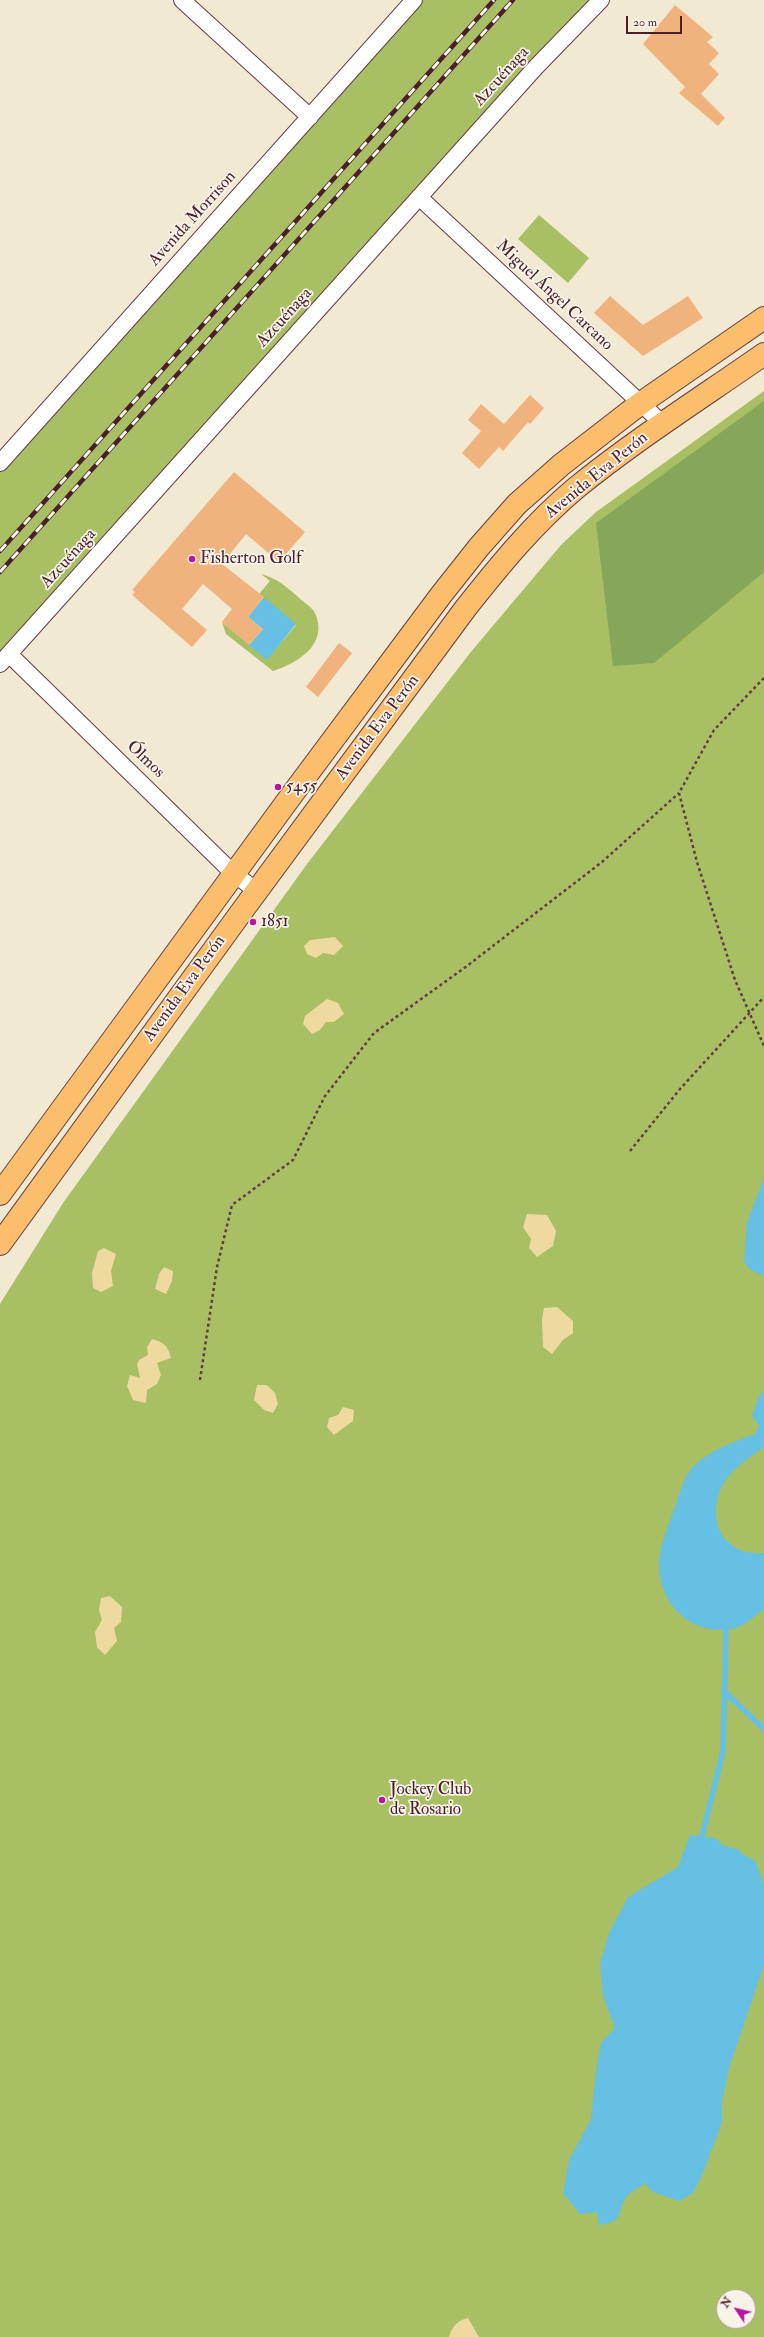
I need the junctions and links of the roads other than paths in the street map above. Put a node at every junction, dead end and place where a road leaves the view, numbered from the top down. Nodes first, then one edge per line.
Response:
1 (182, 0) edge
2 (414, 0) edge
3 (601, 0) edge
4 (310, 117) junction
5 (419, 197) junction
6 (764, 318) edge
7 (764, 354) edge
8 (641, 403) junction
9 (663, 424) junction
10 (0, 463) edge
11 (4, 659) edge
12 (234, 874) junction
13 (257, 891) junction
14 (0, 1194) edge
15 (0, 1244) edge

1 - 4 street
2 - 4 street, Avenida Morrison
3 - 5 street, Azcuénaga
4 - 10 street, Avenida Morrison
5 - 8 street, Miguel Ángel Carcano
5 - 11 street, Azcuénaga
6 - 8 main road, Avenida Eva Perón
7 - 9 main road, Avenida Eva Perón
8 - 9 street, Miguel Ángel Carcano
8 - 12 main road, Avenida Eva Perón
9 - 13 main road, Avenida Eva Perón
11 - 12 street, Ólmos
12 - 13 street, Ólmos
12 - 14 main road, Avenida Eva Perón
13 - 15 main road, Avenida Eva Perón

